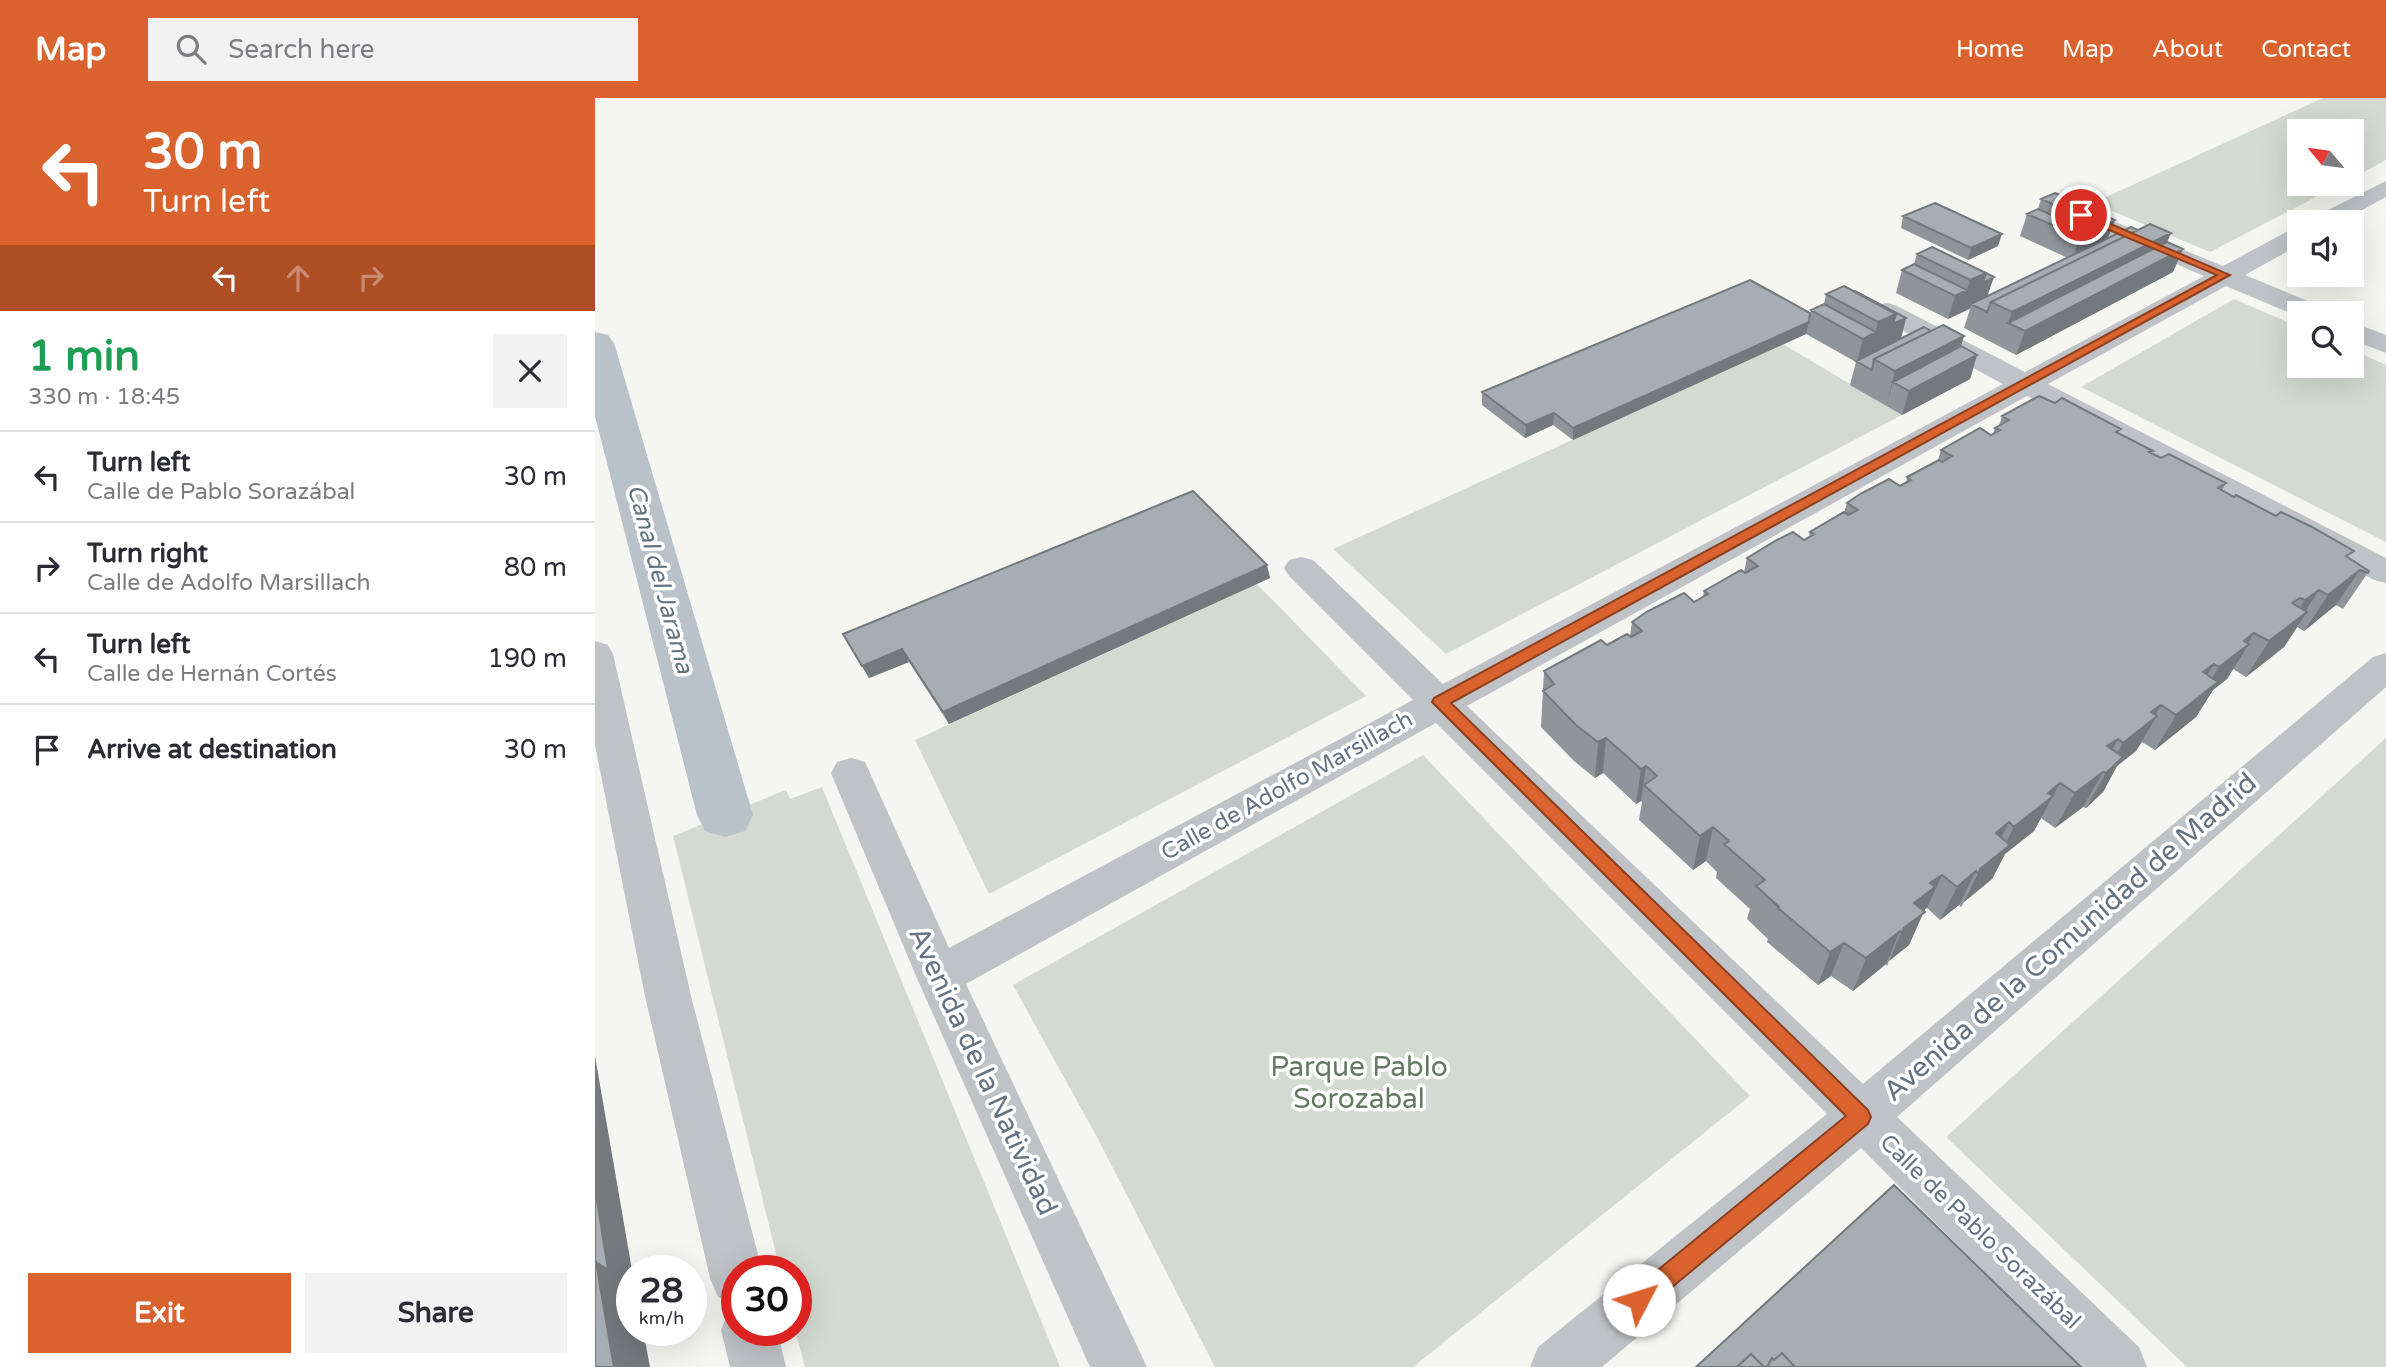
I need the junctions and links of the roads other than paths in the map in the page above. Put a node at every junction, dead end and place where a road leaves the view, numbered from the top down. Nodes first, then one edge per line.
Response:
1 (2386, 188) edge
2 (2345, 210) edge
3 (2081, 215) edge
4 (2287, 241) edge
5 (2225, 275) junction
6 (2287, 302) edge
7 (1886, 311) edge
8 (2364, 335) edge
9 (2386, 345) edge
10 (2027, 384) junction
11 (1301, 568) dead end
12 (2386, 572) edge
13 (595, 654) edge
14 (2386, 666) edge
15 (1440, 702) junction
16 (851, 773) dead end
17 (940, 976) junction
18 (1861, 1117) junction
19 (731, 1255) edge
20 (753, 1346) edge
21 (758, 1367) edge
22 (1119, 1367) edge
23 (1558, 1367) edge
24 (2119, 1367) edge

1 - 2 street
3 - 5 street
4 - 5 street, Calle de Adolfo Marsillach
5 - 6 street
5 - 10 street, Calle de Adolfo Marsillach
7 - 10 street
8 - 9 street
10 - 12 street
10 - 15 street, Calle de Adolfo Marsillach
11 - 15 street, Calle de Pablo Sorazábal
13 - 19 street
14 - 18 street, Avenida de la Comunidad de Madrid
15 - 17 street, Calle de Adolfo Marsillach
15 - 18 street, Calle de Pablo Sorazábal
16 - 17 street, Avenida de la Natividad
17 - 22 street, Avenida de la Natividad
18 - 23 street, Avenida de la Comunidad de Madrid
18 - 24 street, Calle de Pablo Sorazábal
20 - 21 street

